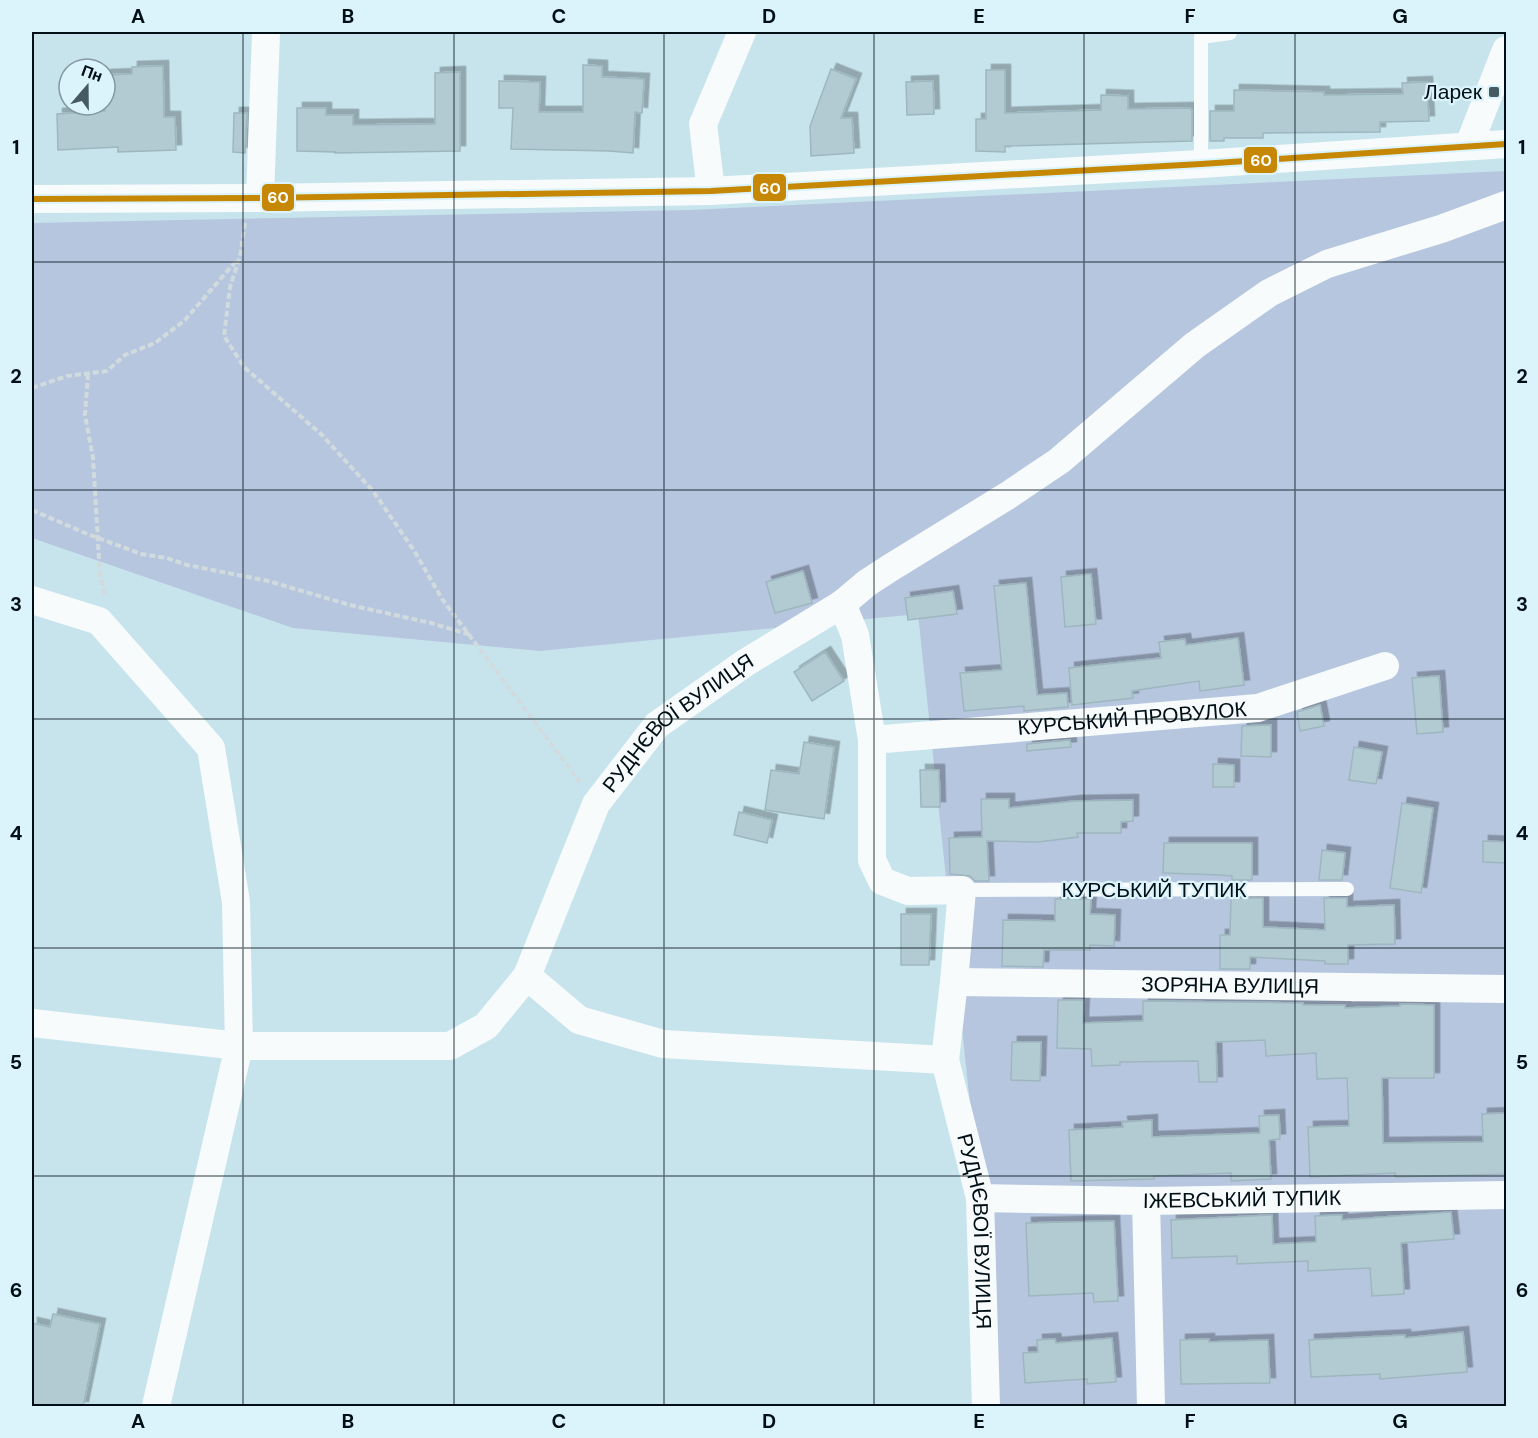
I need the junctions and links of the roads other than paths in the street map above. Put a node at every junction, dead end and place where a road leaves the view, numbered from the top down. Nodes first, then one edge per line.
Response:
1 (266, 32) edge
2 (742, 32) edge
3 (1230, 33) edge
4 (1506, 50) edge
5 (1506, 144) edge
6 (1469, 145) junction
7 (1201, 164) junction
8 (711, 191) junction
9 (261, 198) junction
10 (32, 199) edge
11 (1506, 205) edge
12 (32, 600) edge
13 (842, 604) junction
14 (1385, 666) dead end
15 (872, 740) junction
16 (1347, 889) dead end
17 (962, 890) junction
18 (527, 976) junction
19 (954, 982) junction
20 (1506, 989) edge
21 (32, 1023) edge
22 (239, 1046) junction
23 (945, 1060) junction
24 (1506, 1195) edge
25 (980, 1198) junction
26 (1146, 1201) junction
27 (156, 1407) edge
28 (986, 1407) edge
29 (1151, 1407) edge

1 - 9 street
2 - 8 street
3 - 7 lane
4 - 6 street
5 - 6 street
6 - 7 street
7 - 8 street
8 - 9 street
9 - 10 street
11 - 13 street, РУДНЄВОЇ ВУЛИЦЯ
12 - 22 street
13 - 15 street
13 - 18 street, РУДНЄВОЇ ВУЛИЦЯ
14 - 15 street, КУРСЬКИЙ ПРОВУЛОК
15 - 17 street
16 - 17 lane, КУРСЬКИЙ ТУПИК
17 - 19 street, РУДНЄВОЇ ВУЛИЦЯ
18 - 22 street, РУДНЄВОЇ ВУЛИЦЯ
18 - 23 street
19 - 20 street, ЗОРЯНА ВУЛИЦЯ
19 - 23 street, РУДНЄВОЇ ВУЛИЦЯ
21 - 22 street, РУДНЄВОЇ ВУЛИЦЯ
22 - 27 street
23 - 25 street, РУДНЄВОЇ ВУЛИЦЯ
24 - 26 street, ІЖЕВСЬКИЙ ТУПИК
25 - 26 street, ІЖЕВСЬКИЙ ТУПИК
25 - 28 street, РУДНЄВОЇ ВУЛИЦЯ
26 - 29 street

